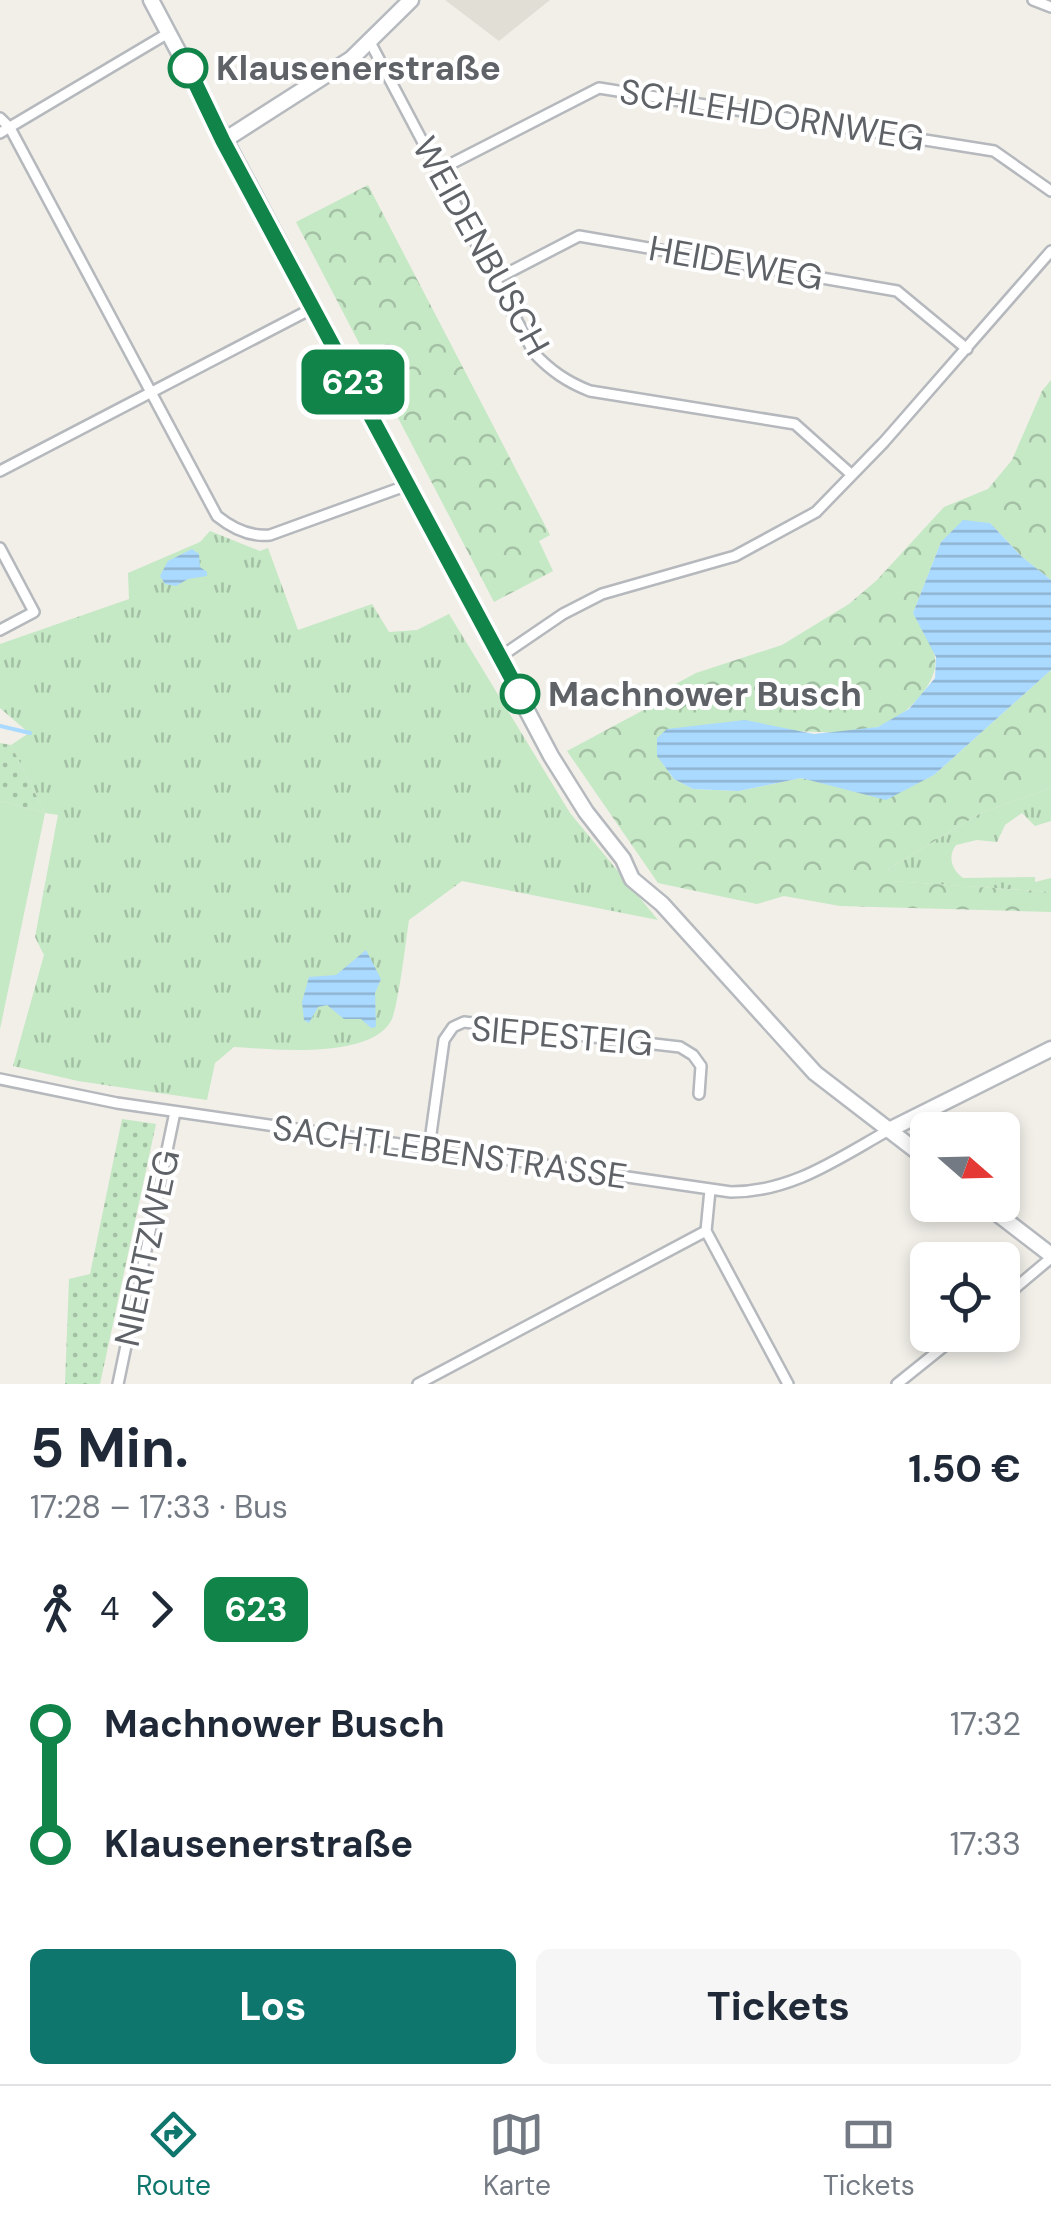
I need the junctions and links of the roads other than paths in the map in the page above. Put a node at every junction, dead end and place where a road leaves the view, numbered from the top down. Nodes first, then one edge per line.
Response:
1 (151, 0) edge
2 (410, 0) edge
3 (1033, 0) edge
4 (1051, 6) edge
5 (170, 32) junction
6 (370, 42) junction
7 (0, 118) edge
8 (5, 131) edge
9 (223, 141) junction
10 (439, 170) junction
11 (1051, 191) edge
12 (1051, 251) edge
13 (496, 280) junction
14 (314, 308) junction
15 (967, 348) junction
16 (152, 392) junction
17 (0, 471) edge
18 (852, 475) junction
19 (408, 485) junction
20 (0, 548) edge
21 (0, 630) edge
22 (500, 656) junction
23 (1051, 1050) edge
24 (0, 1079) edge
25 (699, 1094) dead end
26 (175, 1112) junction
27 (888, 1130) junction
28 (910, 1146) edge
29 (429, 1148) junction
30 (710, 1190) junction
31 (1008, 1222) edge
32 (706, 1232) junction
33 (1051, 1256) edge
34 (1020, 1283) edge
35 (937, 1352) edge
36 (426, 1382) edge
37 (118, 1384) edge
38 (788, 1384) edge
39 (897, 1384) edge

1 - 5 main road
2 - 6 main road
3 - 4 street
5 - 8 street
5 - 9 main road
6 - 9 main road
6 - 10 street, WEIDENBUSCH
7 - 8 street
8 - 16 street
9 - 14 main road
10 - 11 street, SCHLEHDORNWEG
10 - 13 street, WEIDENBUSCH
12 - 15 street
13 - 15 street, HEIDEWEG
13 - 18 street, WEIDENBUSCH
14 - 16 street
14 - 19 main road
15 - 18 street
16 - 17 street
16 - 19 street
18 - 22 street
19 - 22 main road
20 - 21 street
22 - 27 main road
23 - 27 main road
24 - 26 street, SACHTLEBENSTRASSE
25 - 29 street, SIEPESTEIG
26 - 29 street, SACHTLEBENSTRASSE
26 - 37 street, NIERITZWEG
27 - 28 main road
27 - 30 street, SACHTLEBENSTRASSE
29 - 30 street, SACHTLEBENSTRASSE
30 - 32 street
31 - 33 main road
32 - 36 street
32 - 38 street
33 - 34 street
35 - 39 street

